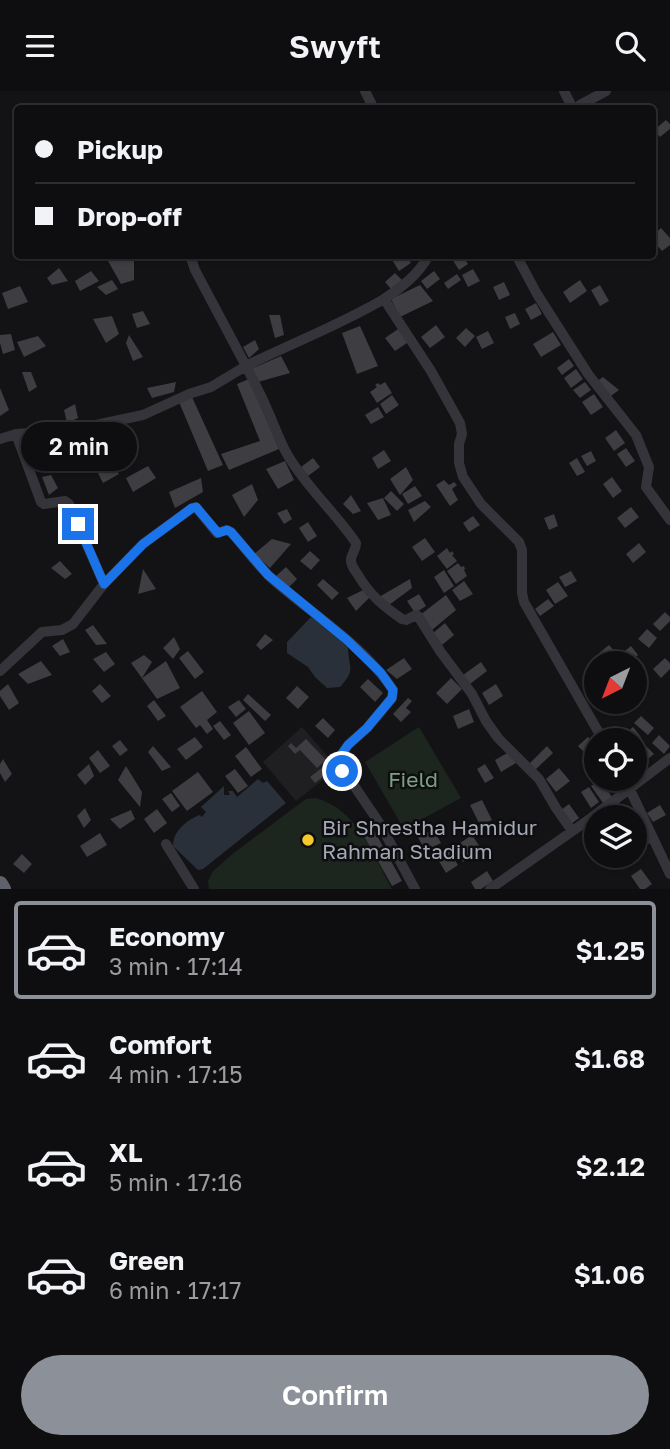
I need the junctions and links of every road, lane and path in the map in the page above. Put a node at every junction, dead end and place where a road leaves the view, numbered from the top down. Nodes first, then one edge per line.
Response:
1 (606, 91) edge
2 (580, 105) edge
3 (191, 259) edge
4 (427, 259) edge
5 (518, 259) edge
6 (384, 299) junction
7 (246, 366) junction
8 (16, 434) junction
9 (0, 439) edge
10 (665, 503) edge
11 (670, 520) edge
12 (104, 584) junction
13 (0, 671) edge
14 (596, 728) edge
15 (670, 758) edge
16 (647, 772) edge
17 (620, 791) edge
18 (631, 791) edge
19 (572, 831) junction
20 (166, 844) dead end
21 (670, 874) edge
22 (0, 884) edge
23 (3, 889) edge
24 (194, 889) edge
25 (415, 889) edge
26 (490, 889) edge

1 - 2 street
3 - 7 street
4 - 6 street
5 - 10 street
6 - 7 street
6 - 14 street
7 - 8 street
7 - 19 street
8 - 9 street
8 - 12 street
10 - 11 street
12 - 13 street
12 - 25 street
15 - 16 street
17 - 19 street
18 - 21 street
19 - 26 street
20 - 24 street
22 - 23 highway

